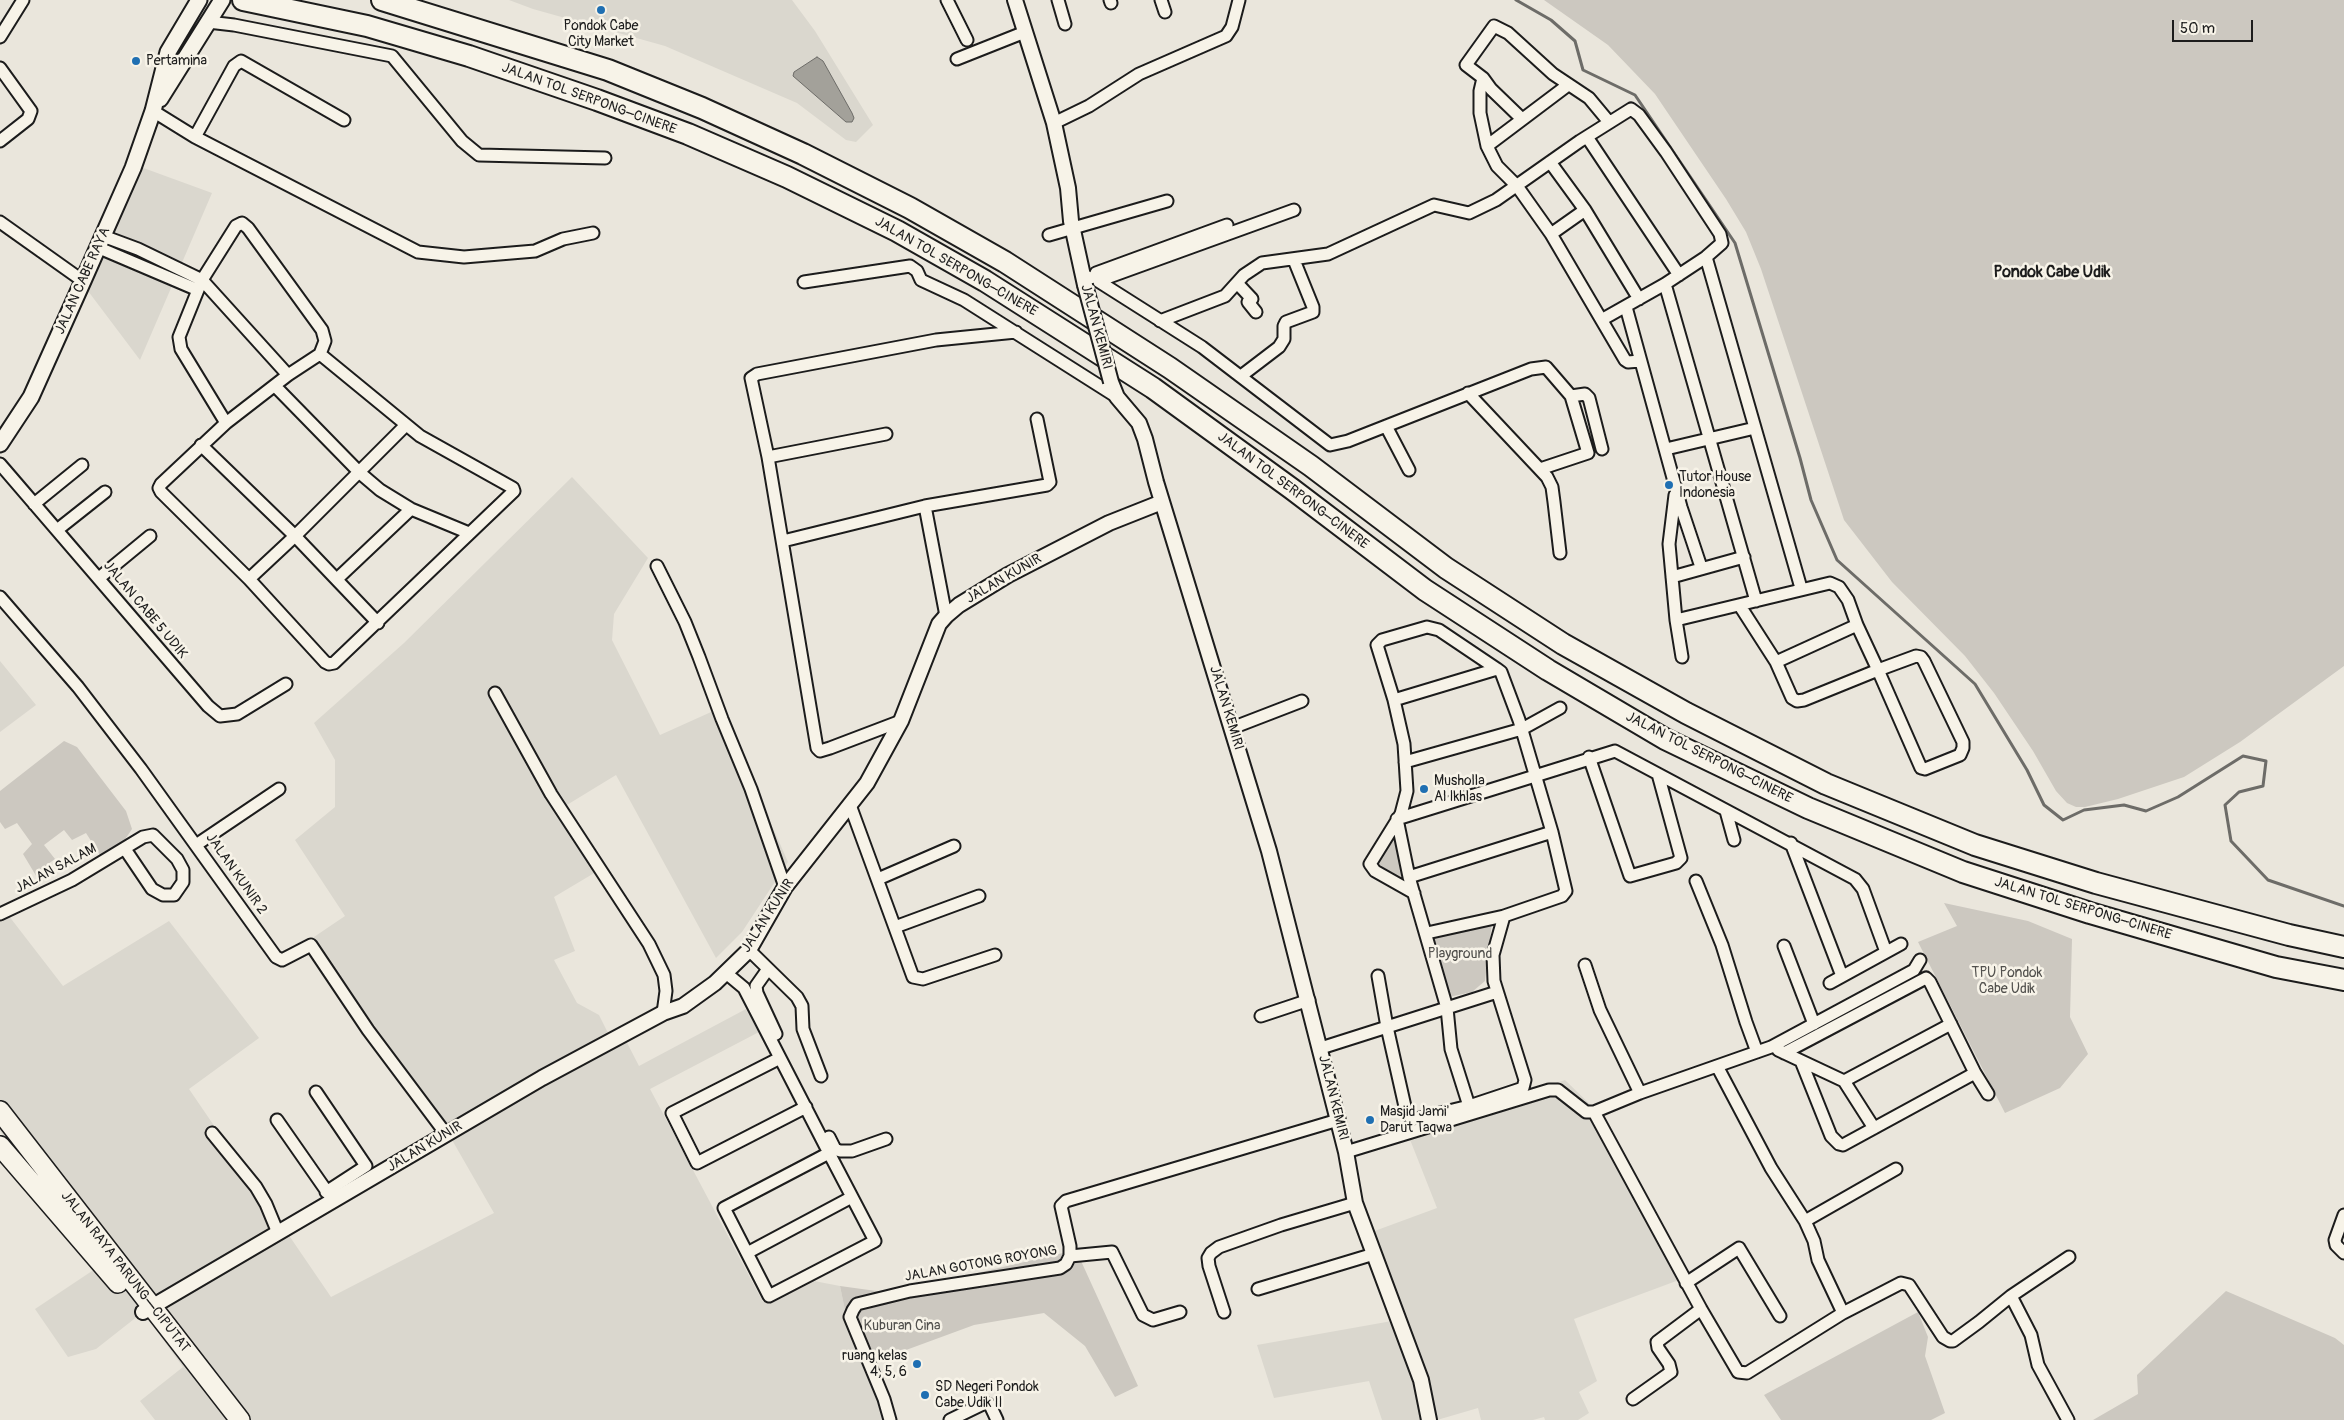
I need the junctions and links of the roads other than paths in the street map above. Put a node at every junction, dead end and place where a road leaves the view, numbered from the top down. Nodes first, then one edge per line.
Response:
1 (23, 0) edge
2 (243, 0) edge
3 (382, 0) edge
4 (947, 0) edge
5 (1015, 0) edge
6 (1058, 0) edge
7 (1161, 0) edge
8 (1239, 0) edge
9 (196, 5) edge
10 (214, 11) edge
11 (1164, 12) dead end
12 (1065, 24) dead end
13 (1025, 32) junction
14 (0, 37) edge
15 (966, 40) dead end
16 (957, 58) dead end
17 (0, 68) edge
18 (1483, 78) junction
19 (1568, 85) junction
20 (153, 111) junction
21 (1522, 119) junction
22 (344, 120) dead end
23 (1609, 122) junction
24 (1054, 123) junction
25 (1587, 137) junction
26 (195, 138) junction
27 (0, 141) edge
28 (1487, 146) junction
29 (605, 158) dead end
30 (1550, 162) junction
31 (1517, 186) junction
32 (1167, 201) dead end
33 (1294, 210) dead end
34 (1584, 210) junction
35 (0, 222) edge
36 (1227, 224) dead end
37 (1073, 228) junction
38 (593, 233) dead end
39 (1551, 234) junction
40 (1049, 235) dead end
41 (100, 242) junction
42 (1706, 257) junction
43 (1294, 260) junction
44 (1679, 275) junction
45 (1088, 279) junction
46 (83, 281) junction
47 (804, 282) dead end
48 (1238, 283) junction
49 (1665, 284) junction
50 (200, 285) junction
51 (1639, 299) junction
52 (1626, 307) junction
53 (1256, 312) dead end
54 (1603, 319) junction
55 (1160, 321) junction
56 (1016, 332) junction
57 (320, 354) junction
58 (1640, 361) junction
59 (288, 375) junction
60 (1241, 376) junction
61 (275, 386) junction
62 (1468, 393) junction
63 (1572, 396) junction
64 (1118, 397) junction
65 (1037, 419) dead end
66 (226, 423) junction
67 (405, 426) junction
68 (1386, 426) junction
69 (1755, 428) junction
70 (886, 434) dead end
71 (2, 438) edge
72 (1711, 440) junction
73 (201, 444) junction
74 (1602, 449) dead end
75 (1666, 449) junction
76 (768, 457) junction
77 (0, 464) edge
78 (82, 465) dead end
79 (1540, 469) junction
80 (1409, 470) dead end
81 (360, 473) junction
82 (1676, 486) junction
83 (105, 492) dead end
84 (1162, 502) junction
85 (34, 504) junction
86 (925, 506) junction
87 (411, 509) junction
88 (56, 530) junction
89 (469, 533) junction
90 (150, 536) dead end
91 (295, 536) junction
92 (782, 541) junction
93 (1560, 553) dead end
94 (1744, 557) junction
95 (657, 566) dead end
96 (1701, 567) junction
97 (1672, 577) junction
98 (99, 578) junction
99 (249, 579) junction
100 (337, 579) junction
101 (1801, 588) junction
102 (0, 597) edge
103 (1756, 601) junction
104 (1740, 606) junction
105 (946, 616) junction
106 (1676, 620) junction
107 (378, 623) junction
108 (1857, 625) junction
109 (1682, 657) dead end
110 (1776, 662) junction
111 (1497, 669) junction
112 (1878, 670) junction
113 (286, 684) dead end
114 (495, 693) dead end
115 (1394, 700) junction
116 (1302, 701) dead end
117 (1560, 708) dead end
118 (901, 721) junction
119 (1232, 728) junction
120 (1522, 729) junction
121 (1589, 757) junction
122 (1405, 762) junction
123 (1658, 774) junction
124 (1536, 777) junction
125 (279, 788) dead end
126 (850, 805) junction
127 (1726, 811) junction
128 (1397, 819) junction
129 (1552, 832) junction
130 (1734, 840) dead end
131 (1791, 843) junction
132 (196, 845) junction
133 (954, 846) dead end
134 (125, 849) junction
135 (1409, 877) junction
136 (878, 879) junction
137 (1696, 881) dead end
138 (785, 887) junction
139 (1414, 893) junction
140 (979, 896) dead end
141 (0, 914) edge
142 (1504, 916) junction
143 (895, 927) junction
144 (1427, 933) junction
145 (1901, 944) dead end
146 (1784, 946) dead end
147 (2344, 947) edge
148 (749, 950) junction
149 (1886, 952) junction
150 (995, 956) dead end
151 (1920, 960) dead end
152 (1586, 965) dead end
153 (768, 969) junction
154 (726, 973) junction
155 (1378, 976) dead end
156 (1842, 976) junction
157 (2344, 980) edge
158 (1830, 983) dead end
159 (1497, 992) junction
160 (1309, 1000) junction
161 (1447, 1008) junction
162 (663, 1013) junction
163 (1261, 1016) dead end
164 (1814, 1024) junction
165 (1951, 1024) junction
166 (1387, 1027) junction
167 (1771, 1047) junction
168 (1321, 1048) junction
169 (1757, 1052) junction
170 (1784, 1053) junction
171 (780, 1058) junction
172 (1801, 1061) junction
173 (1717, 1066) junction
174 (1975, 1074) junction
175 (821, 1076) dead end
176 (1844, 1081) junction
177 (316, 1092) dead end
178 (1640, 1093) junction
179 (1988, 1094) dead end
180 (0, 1095) edge
181 (1469, 1106) junction
182 (806, 1107) junction
183 (1594, 1112) junction
184 (277, 1120) dead end
185 (1338, 1120) junction
186 (10, 1124) edge
187 (1874, 1128) junction
188 (212, 1133) dead end
189 (446, 1134) junction
190 (886, 1139) dead end
191 (1, 1149) edge
192 (1346, 1152) junction
193 (829, 1153) junction
194 (1896, 1168) dead end
195 (330, 1197) junction
196 (852, 1197) junction
197 (1355, 1202) junction
198 (2344, 1215) edge
199 (1805, 1221) junction
200 (278, 1233) junction
201 (747, 1253) junction
202 (2344, 1253) edge
203 (1374, 1254) junction
204 (1070, 1256) junction
205 (2069, 1257) dead end
206 (1686, 1283) junction
207 (1258, 1289) dead end
208 (2011, 1296) junction
209 (148, 1309) junction
210 (1701, 1309) junction
211 (1180, 1312) dead end
212 (1224, 1312) dead end
213 (1843, 1313) junction
214 (1780, 1316) dead end
215 (1633, 1399) dead end
216 (224, 1420) edge
217 (240, 1420) edge
218 (890, 1420) edge
219 (950, 1420) edge
220 (997, 1420) edge
221 (1429, 1420) edge
222 (2068, 1420) edge

1 - 14 street
2 - 157 highway, JALAN TOL SERPONG–CINERE
3 - 147 highway, JALAN TOL SERPONG–CINERE
4 - 15 street
5 - 13 street, JALAN KEMIRI
6 - 12 street
7 - 11 street
8 - 24 street
9 - 20 main road, JALAN CABE RAYA
10 - 20 main road, JALAN CABE RAYA
10 - 29 street
13 - 16 street
13 - 24 street, JALAN KEMIRI
17 - 27 street
18 - 19 street
18 - 21 street
18 - 28 street
19 - 21 street
19 - 23 street
20 - 26 street
20 - 41 main road, JALAN CABE RAYA
21 - 28 street
22 - 26 street
23 - 25 street
23 - 42 street
24 - 37 street, JALAN KEMIRI
25 - 30 street
25 - 44 street
26 - 38 street
28 - 31 street
30 - 31 street
30 - 34 street
31 - 39 street
31 - 43 street
32 - 37 street
33 - 45 street
34 - 39 street
34 - 51 street
35 - 46 street
36 - 45 street
37 - 40 street
37 - 45 street, JALAN KEMIRI
39 - 54 street
41 - 46 main road, JALAN CABE RAYA
41 - 50 street
42 - 44 street
42 - 69 street
43 - 48 street
43 - 60 street
44 - 49 street
45 - 55 street
45 - 64 street, JALAN KEMIRI, bridge
46 - 71 main road, JALAN CABE RAYA
47 - 56 street
48 - 53 street
48 - 55 street
49 - 51 street
49 - 72 street
50 - 57 street
50 - 59 street
50 - 66 street
51 - 52 street
52 - 54 street
52 - 58 street
54 - 58 street
55 - 60 street
56 - 64 street
56 - 76 street
57 - 59 street
57 - 67 street
58 - 75 street
59 - 61 street
60 - 68 street
61 - 66 street
61 - 81 street
62 - 63 street
62 - 68 street
62 - 79 street
63 - 74 street
63 - 79 street
64 - 84 street, JALAN KEMIRI
65 - 86 street
66 - 73 street
67 - 81 street
67 - 89 street
68 - 80 street
69 - 72 street
69 - 101 street
70 - 76 street
72 - 75 street
72 - 94 street
73 - 91 street
73 - 99 street
75 - 82 street
76 - 92 street
77 - 85 street, JALAN CABE 5 UDIK
78 - 85 street
79 - 93 street
81 - 87 street
81 - 91 street
82 - 96 street
82 - 97 street
83 - 88 street
84 - 105 street, JALAN KUNIR
84 - 119 street, JALAN KEMIRI
85 - 88 street, JALAN CABE 5 UDIK
86 - 92 street
86 - 105 street
87 - 89 street
87 - 100 street
88 - 98 street, JALAN CABE 5 UDIK
89 - 107 street
90 - 98 street
91 - 99 street
91 - 100 street
92 - 118 street
94 - 96 street
94 - 103 street
95 - 138 street
96 - 97 street
97 - 106 street
98 - 113 street, JALAN CABE 5 UDIK
99 - 107 street
100 - 107 street
101 - 103 street
101 - 108 street
102 - 132 street, JALAN KUNIR 2
103 - 104 street
104 - 106 street
104 - 110 street
105 - 118 street, JALAN KUNIR
106 - 109 street
108 - 110 street
108 - 112 street
110 - 112 street
111 - 115 street
111 - 115 street
111 - 120 street
112 - 112 street
114 - 162 street
115 - 122 street
116 - 119 street
117 - 120 street
118 - 126 street, JALAN KUNIR
119 - 160 street, JALAN KEMIRI
120 - 122 street
120 - 124 street
121 - 123 street
121 - 123 street
121 - 124 street
122 - 128 street
123 - 127 street
124 - 128 street
124 - 129 street
125 - 132 street
126 - 136 street
126 - 138 street, JALAN KUNIR
127 - 130 street
127 - 131 street
128 - 135 street
128 - 139 street
129 - 135 street
129 - 142 street
131 - 149 street
131 - 156 street
132 - 189 street, JALAN KUNIR 2
133 - 136 street
134 - 134 street, JALAN SALAM
134 - 141 street, JALAN SALAM
135 - 139 street
136 - 143 street
137 - 169 street
138 - 148 street, JALAN KUNIR
139 - 144 street
140 - 143 street
142 - 144 street
142 - 159 street
143 - 150 street
144 - 161 street
145 - 149 street
146 - 164 street
148 - 153 street
148 - 154 street, JALAN KUNIR
149 - 156 street
151 - 164 street
152 - 178 street
153 - 175 street
153 - 190 street
154 - 162 street, JALAN KUNIR
154 - 171 street
155 - 166 street
156 - 158 street
159 - 161 street
159 - 181 street
160 - 163 street
160 - 168 street, JALAN KEMIRI
161 - 166 street
161 - 181 street
162 - 189 street, JALAN KUNIR
164 - 167 street
165 - 170 street
165 - 174 street
165 - 176 street
166 - 168 street
166 - 181 street
167 - 169 street
167 - 170 street
168 - 185 street, JALAN KEMIRI
169 - 173 street
170 - 172 street
171 - 182 street
171 - 182 street
172 - 176 street
172 - 187 street
173 - 178 street
173 - 199 street
174 - 179 street
174 - 187 street
176 - 187 street
177 - 195 street
178 - 183 street
180 - 186 highway, JALAN RAYA PARUNG—CIPUTAT
182 - 193 street
183 - 192 street
183 - 206 street
184 - 195 street
185 - 192 street, JALAN KEMIRI
185 - 204 street, JALAN GOTONG ROYONG
186 - 209 highway, JALAN RAYA PARUNG—CIPUTAT
188 - 200 street
189 - 195 street, JALAN KUNIR
191 - 209 highway, JALAN RAYA PARUNG—CIPUTAT
192 - 197 street, JALAN KEMIRI
193 - 196 street
193 - 201 street
194 - 199 street
195 - 200 street, JALAN KUNIR
196 - 201 street
196 - 201 street
197 - 203 street, JALAN KEMIRI
197 - 212 street
198 - 202 street
199 - 213 street
200 - 209 street, JALAN KUNIR
203 - 207 street
203 - 221 street, JALAN KEMIRI
204 - 211 street
204 - 218 street, JALAN GOTONG ROYONG
205 - 208 street
206 - 210 street
206 - 214 street
208 - 213 street
208 - 222 street
209 - 216 highway, JALAN RAYA PARUNG—CIPUTAT
209 - 217 highway, JALAN RAYA PARUNG—CIPUTAT
210 - 213 street
210 - 215 street
219 - 220 street

